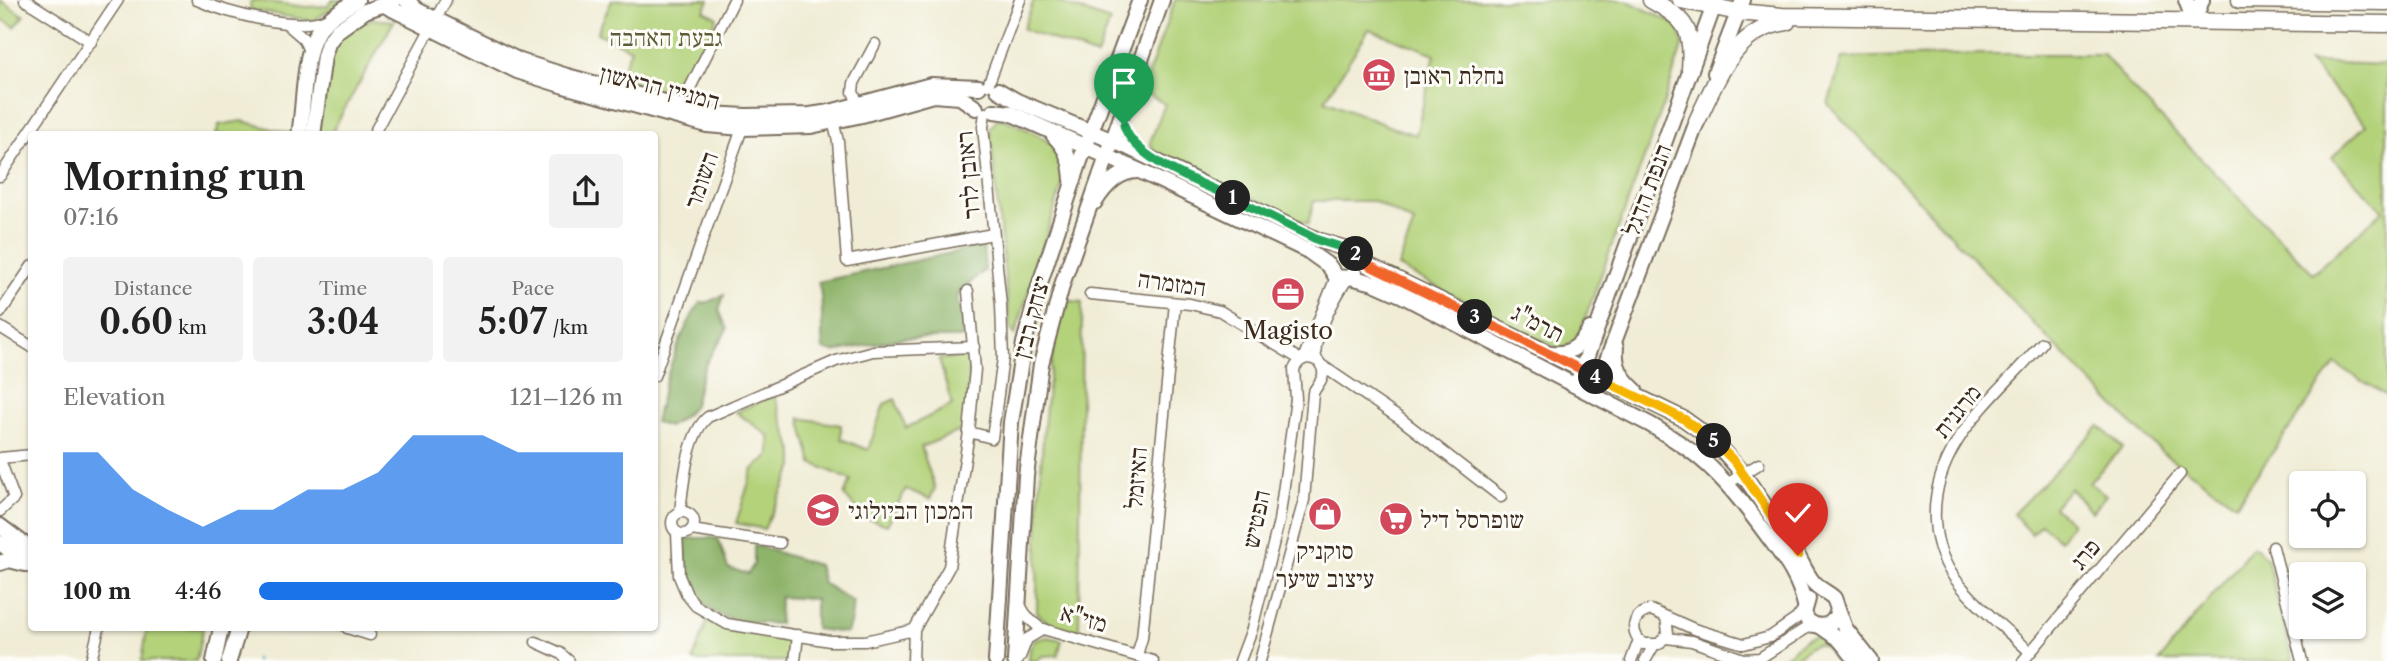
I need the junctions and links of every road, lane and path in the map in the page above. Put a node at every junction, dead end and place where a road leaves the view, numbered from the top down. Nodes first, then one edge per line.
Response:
1 (25, 0) edge
2 (118, 0) edge
3 (197, 0) edge
4 (356, 0) edge
5 (406, 0) edge
6 (446, 0) edge
7 (734, 0) edge
8 (1020, 0) edge
9 (1140, 0) edge
10 (1163, 0) edge
11 (1650, 0) edge
12 (1681, 0) edge
13 (2186, 0) edge
14 (2203, 0) edge
15 (2240, 0) edge
16 (2256, 0) edge
17 (2387, 2) edge
18 (383, 3) edge
19 (1714, 4) edge
20 (1741, 6) edge
21 (333, 16) junction
22 (1824, 16) junction
23 (2194, 21) junction
24 (288, 24) junction
25 (433, 24) junction
26 (2387, 24) edge
27 (91, 42) junction
28 (875, 44) dead end
29 (310, 52) junction
30 (1690, 70) junction
31 (988, 87) junction
32 (688, 92) dead end
33 (1107, 94) junction
34 (860, 110) junction
35 (985, 110) junction
36 (1124, 110) junction
37 (832, 117) junction
38 (1065, 121) junction
39 (1698, 121) junction
40 (744, 122) junction
41 (31, 131) edge
42 (300, 131) edge
43 (314, 131) edge
44 (375, 131) edge
45 (1051, 132) junction
46 (1092, 132) junction
47 (28, 135) edge
48 (1113, 141) junction
49 (1086, 147) junction
50 (1107, 156) junction
51 (1156, 160) junction
52 (1144, 173) junction
53 (0, 176) edge
54 (1071, 188) junction
55 (1084, 221) junction
56 (993, 234) junction
57 (1342, 249) junction
58 (1358, 259) junction
59 (28, 272) edge
60 (1341, 275) junction
61 (968, 291) dead end
62 (1611, 291) junction
63 (1090, 294) dead end
64 (1175, 303) junction
65 (0, 313) edge
66 (0, 327) edge
67 (1617, 334) junction
68 (1310, 336) junction
69 (2042, 343) dead end
70 (28, 344) edge
71 (974, 347) junction
72 (1279, 349) junction
73 (1548, 353) junction
74 (1302, 360) junction
75 (1319, 363) junction
76 (658, 365) edge
77 (1582, 371) junction
78 (1601, 379) junction
79 (1296, 382) junction
80 (1318, 385) junction
81 (1576, 386) junction
82 (1357, 387) junction
83 (1594, 395) junction
84 (1647, 400) junction
85 (969, 432) junction
86 (28, 456) edge
87 (0, 459) edge
88 (1759, 464) dead end
89 (2180, 474) dead end
90 (1744, 475) junction
91 (1727, 484) junction
92 (1501, 497) dead end
93 (0, 511) edge
94 (680, 512) junction
95 (691, 530) junction
96 (677, 533) junction
97 (3, 541) edge
98 (780, 543) dead end
99 (2273, 547) dead end
100 (28, 549) edge
101 (0, 563) edge
102 (28, 563) edge
103 (28, 565) edge
104 (1824, 592) junction
105 (1019, 597) junction
106 (1804, 607) junction
107 (1838, 609) junction
108 (1666, 617) junction
109 (1818, 626) junction
110 (1044, 629) junction
111 (914, 630) junction
112 (98, 631) edge
113 (219, 631) edge
114 (238, 631) edge
115 (798, 635) junction
116 (1666, 638) junction
117 (1639, 640) junction
118 (536, 642) dead end
119 (1654, 645) junction
120 (2031, 652) junction
121 (1137, 655) junction
122 (1761, 660) edge
123 (91, 661) edge
124 (214, 661) edge
125 (229, 661) edge
126 (569, 661) edge
127 (795, 661) edge
128 (913, 661) edge
129 (996, 661) edge
130 (1017, 661) edge
131 (1153, 661) edge
132 (1240, 661) edge
133 (1260, 661) edge
134 (1631, 661) edge
135 (1645, 661) edge
136 (1857, 661) edge
137 (1871, 661) edge
138 (2022, 661) edge
139 (2302, 661) edge

1 - 27 street
2 - 27 street
3 - 24 street
4 - 21 main road
5 - 25 main road, המניין הראשון
6 - 25 street
7 - 32 street
8 - 31 street
9 - 33 main road, יצחק רבין
10 - 36 main road, יצחק רבין
11 - 30 main road
12 - 19 main road
13 - 23 main road
14 - 23 main road
15 - 16 main road
16 - 17 main road
18 - 25 main road, המניין הראשון
18 - 43 main road
19 - 20 main road
19 - 30 main road, הנפת הדגל
20 - 22 main road
20 - 39 main road, הנפת הדגל
21 - 24 street
21 - 29 main road
22 - 23 main road
22 - 39 main road
23 - 26 main road
24 - 29 street
25 - 40 main road, המניין הראשון
25 - 44 street
27 - 41 street
28 - 34 street
29 - 42 main road
30 - 62 main road, הנפת הדגל
31 - 34 main road, המניין הראשון
31 - 35 main road
31 - 35 main road
31 - 38 main road, המניין הראשון
33 - 38 main road
33 - 46 main road, יצחק רבין
34 - 35 main road, המניין הראשון
34 - 37 main road, המניין הראשון
35 - 45 main road, המניין הראשון
35 - 56 street, ראובן לרר
36 - 48 main road, יצחק רבין
36 - 51 main road
37 - 40 main road, המניין הראשון
37 - 56 street
38 - 46 main road, המניין הראשון
39 - 67 main road, הנפת הדגל
40 - 76 street, השומר
45 - 49 main road, המניין הראשון
45 - 54 main road
46 - 48 main road, המניין הראשון
46 - 49 main road, יצחק רבין
47 - 53 street
48 - 50 main road, יצחק רבין
48 - 51 main road
49 - 50 main road, המניין הראשון
49 - 54 main road, יצחק רבין
50 - 52 main road, תרמ"ג
50 - 55 main road, יצחק רבין
51 - 57 main road
52 - 55 main road
52 - 60 main road, תרמ"ג
54 - 129 main road, יצחק רבין
55 - 105 main road, יצחק רבין
56 - 85 street, ראובן לרר
57 - 58 main road, תרמ"ג
57 - 60 main road
58 - 60 main road
58 - 73 main road, תרמ"ג
59 - 65 street
60 - 68 street
60 - 75 street
60 - 81 main road, תרמ"ג
61 - 71 street
62 - 73 main road
62 - 77 main road, הנפת הדגל
63 - 64 street, המזמרה
64 - 72 street, המזמרה
64 - 121 street, האיזמל
66 - 70 street
67 - 78 main road, הנפת הדגל
67 - 84 main road
68 - 72 street
68 - 74 street
69 - 120 street, מרגנית
71 - 85 street
71 - 94 street
72 - 74 street, המזמרה
73 - 77 main road, תרמ"ג
74 - 75 street
74 - 79 street
75 - 80 street
75 - 82 street
77 - 78 main road, תרמ"ג
77 - 81 main road, הנפת הדגל
78 - 83 main road, הנפת הדגל
78 - 84 main road, תרמ"ג
79 - 80 street
79 - 132 street, הפטיש
80 - 82 street
80 - 133 street, הפטיש
81 - 83 main road, תרמ"ג
82 - 92 street
83 - 91 main road, תרמ"ג
84 - 90 main road, תרמ"ג
85 - 111 street
86 - 87 street
87 - 93 street
88 - 90 street
89 - 120 street, פרג
90 - 91 street
90 - 104 main road, תרמ"ג
91 - 106 main road, תרמ"ג
94 - 95 street
94 - 96 street
95 - 96 street
95 - 98 street
96 - 115 street
97 - 100 main road
97 - 102 main road
99 - 139 street
101 - 103 main road
104 - 106 main road
104 - 107 main road
105 - 110 street, מזי"א
105 - 130 main road, יצחק רבין
106 - 108 street
106 - 109 main road
107 - 109 main road
107 - 137 main road
108 - 116 street
108 - 117 street
109 - 122 street
109 - 136 main road
110 - 121 street, מזי"א
110 - 130 street, מזי"א
111 - 115 street
111 - 128 street
112 - 123 street
113 - 124 main road
114 - 125 main road
115 - 127 street
116 - 119 street
116 - 122 street
117 - 119 street
117 - 134 street
118 - 126 street
119 - 135 street
120 - 138 street, פרג
121 - 131 street, מזי"א

